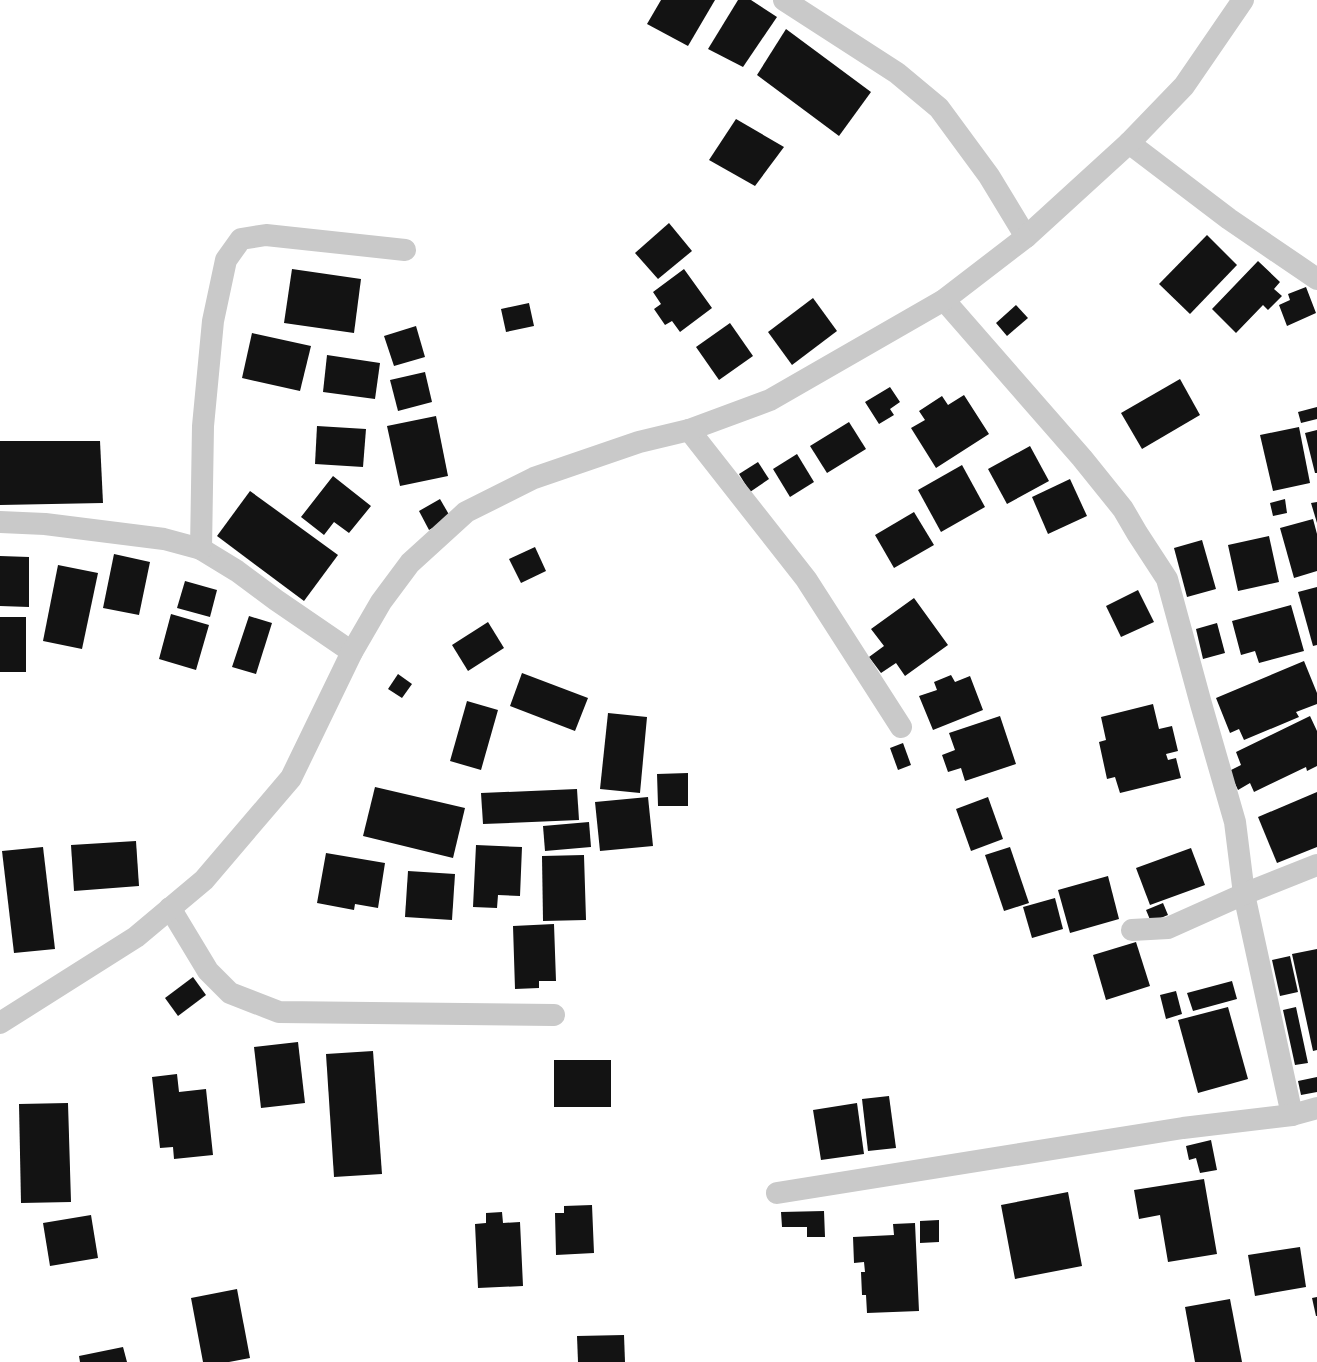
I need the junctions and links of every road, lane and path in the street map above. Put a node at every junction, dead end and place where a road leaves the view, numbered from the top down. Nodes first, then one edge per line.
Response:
1 (784, 0) edge
2 (1243, 0) edge
3 (1129, 143) junction
4 (1026, 237) junction
5 (405, 250) dead end
6 (1317, 279) edge
7 (944, 300) junction
8 (688, 430) junction
9 (0, 522) edge
10 (201, 549) junction
11 (352, 652) junction
12 (901, 726) dead end
13 (1317, 866) edge
14 (1244, 894) junction
15 (170, 908) junction
16 (1132, 930) dead end
17 (554, 1015) dead end
18 (0, 1023) edge
19 (1317, 1108) edge
20 (1292, 1115) junction
21 (777, 1193) dead end

1 - 4 street
2 - 3 street
3 - 4 street
3 - 6 street
4 - 7 street
5 - 10 street
7 - 8 street
7 - 14 street
8 - 11 street
8 - 12 street
9 - 10 street
10 - 11 street
11 - 15 street
13 - 14 street
14 - 16 street
14 - 20 street
15 - 17 street
15 - 18 street
19 - 20 street
20 - 21 street

